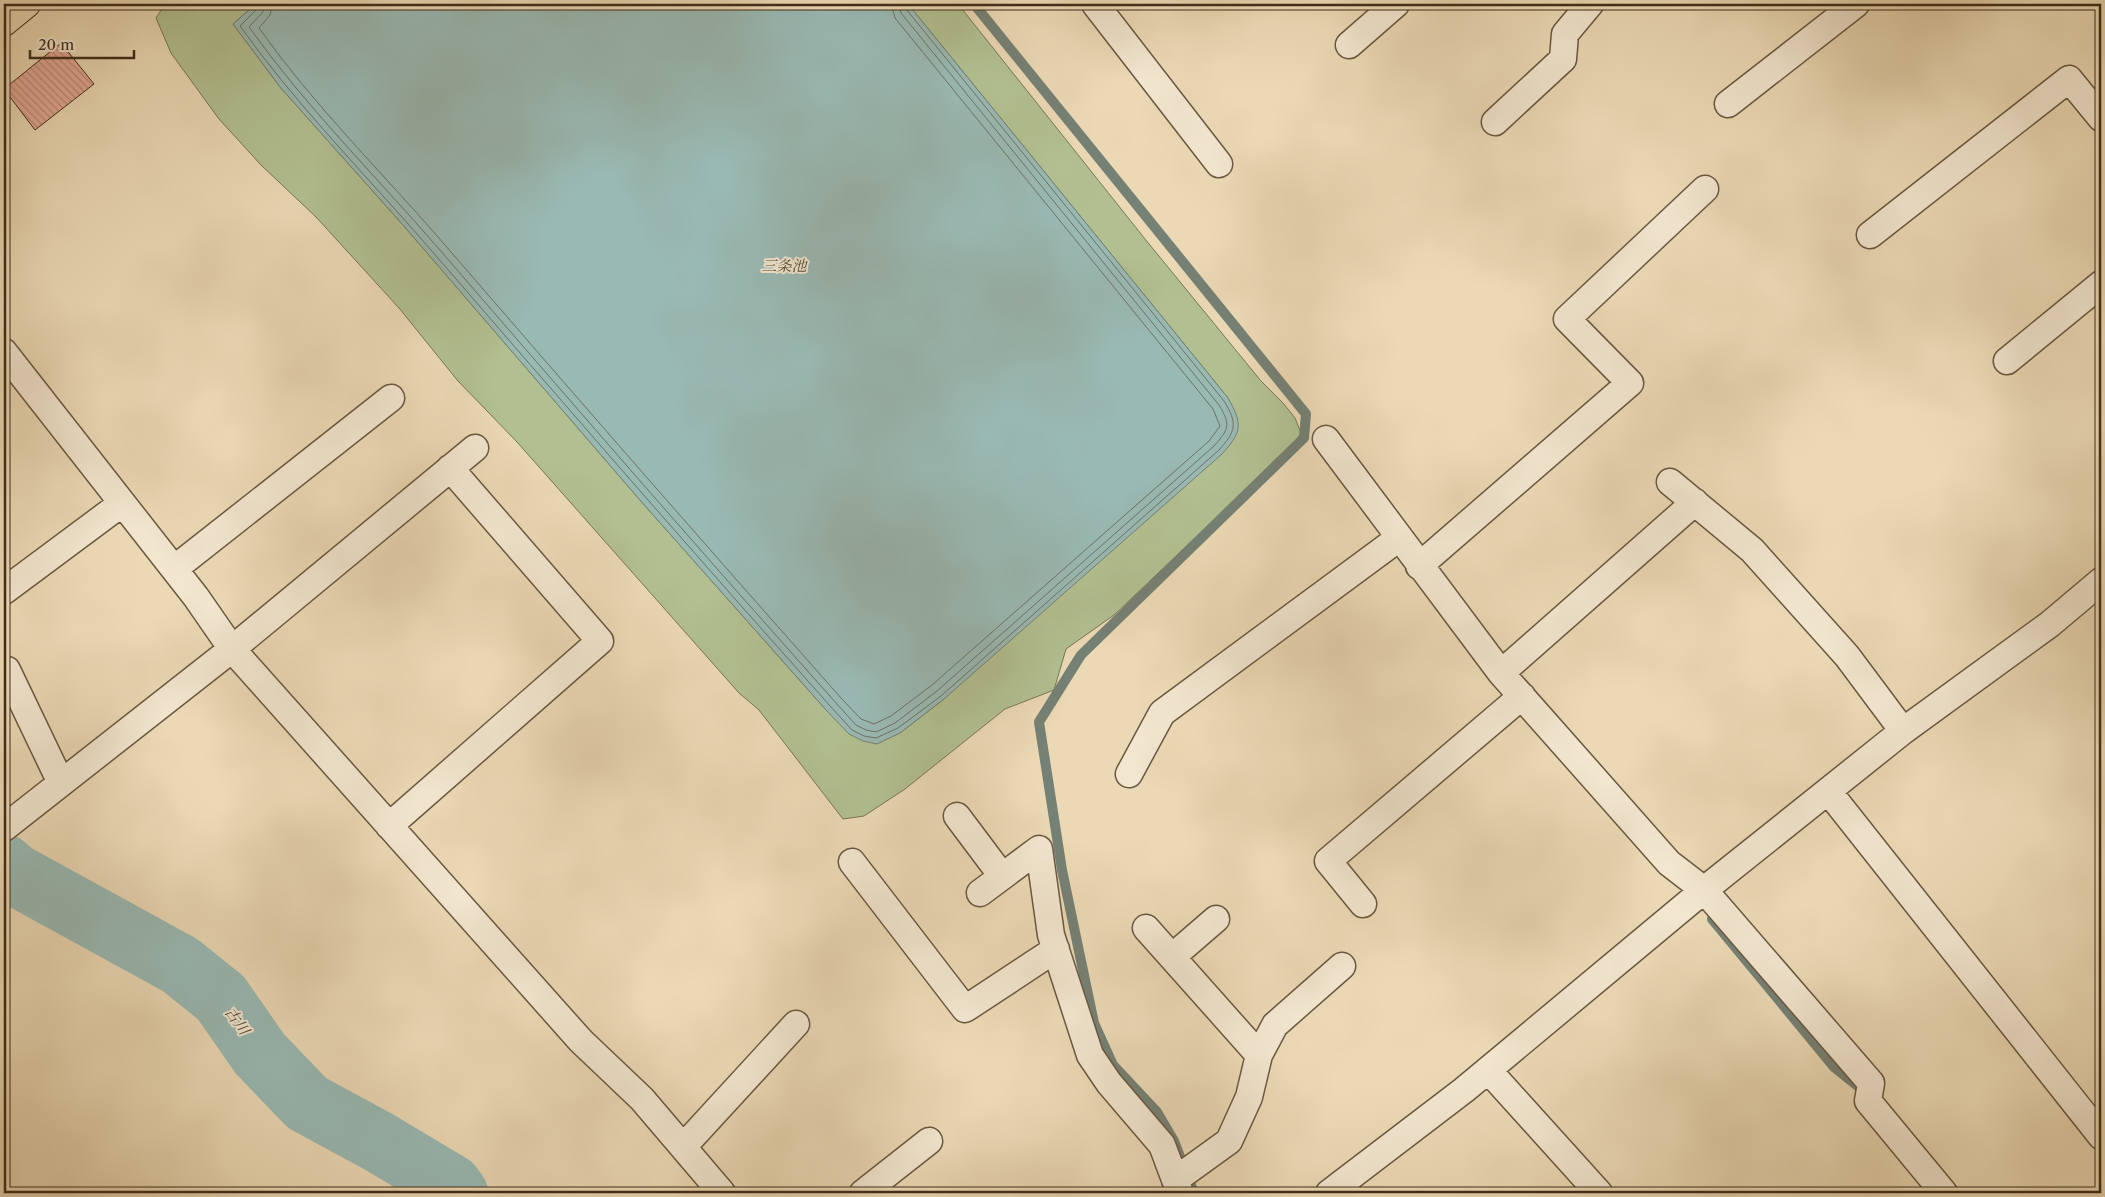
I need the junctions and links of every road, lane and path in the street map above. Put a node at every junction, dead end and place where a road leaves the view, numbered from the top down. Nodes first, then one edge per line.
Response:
1 (26, 4) edge
2 (1095, 4) edge
3 (1396, 4) edge
4 (1590, 4) edge
5 (1856, 4) edge
6 (4, 22) edge
7 (1348, 45) dead end
8 (1728, 104) dead end
9 (2101, 118) edge
10 (1495, 122) dead end
11 (1219, 164) dead end
12 (1705, 189) dead end
13 (1870, 235) dead end
14 (2101, 284) edge
15 (4, 352) edge
16 (2007, 361) dead end
17 (390, 398) dead end
18 (1326, 439) dead end
19 (475, 448) dead end
20 (450, 468) junction
21 (1670, 482) dead end
22 (1695, 502) junction
23 (121, 504) junction
24 (1399, 538) junction
25 (1420, 566) junction
26 (174, 569) junction
27 (2101, 581) edge
28 (4, 591) edge
29 (232, 649) junction
30 (7, 670) dead end
31 (1501, 673) junction
32 (1522, 696) junction
33 (1903, 731) junction
34 (1129, 774) dead end
35 (61, 783) junction
36 (1828, 791) junction
37 (957, 816) dead end
38 (389, 826) junction
39 (4, 828) edge
40 (852, 862) dead end
41 (1002, 876) junction
42 (1704, 890) junction
43 (980, 893) dead end
44 (1363, 904) dead end
45 (1216, 919) dead end
46 (1146, 928) dead end
47 (1056, 949) junction
48 (1172, 957) junction
49 (1342, 966) dead end
50 (796, 1024) dead end
51 (1259, 1056) junction
52 (1488, 1070) junction
53 (2101, 1136) edge
54 (929, 1141) dead end
55 (683, 1147) junction
56 (1182, 1179) edge
57 (1345, 1188) edge
58 (722, 1193) edge
59 (863, 1193) edge
60 (1599, 1193) edge
61 (1944, 1193) edge

1 - 6 highway
2 - 11 street
3 - 7 street
4 - 10 street
5 - 8 street
9 - 13 street
12 - 25 street
14 - 16 street
15 - 23 street
17 - 26 street
18 - 24 street
19 - 20 street
20 - 29 street
20 - 38 street
21 - 22 street
22 - 31 street
22 - 33 street
23 - 26 street
23 - 28 street
24 - 25 street
24 - 34 street
25 - 31 street
26 - 29 street
27 - 33 street
29 - 35 street
29 - 38 street
30 - 35 street
31 - 32 street
32 - 42 street
32 - 44 street
33 - 36 street
35 - 39 street
36 - 42 street
36 - 53 street
37 - 41 street
38 - 55 street
40 - 47 street
41 - 43 street
41 - 47 street
42 - 52 street
42 - 61 street
45 - 48 street
46 - 48 street
47 - 56 street
48 - 51 street
49 - 51 street
50 - 55 street
51 - 56 street
52 - 57 street
52 - 60 street
54 - 59 street
55 - 58 street

